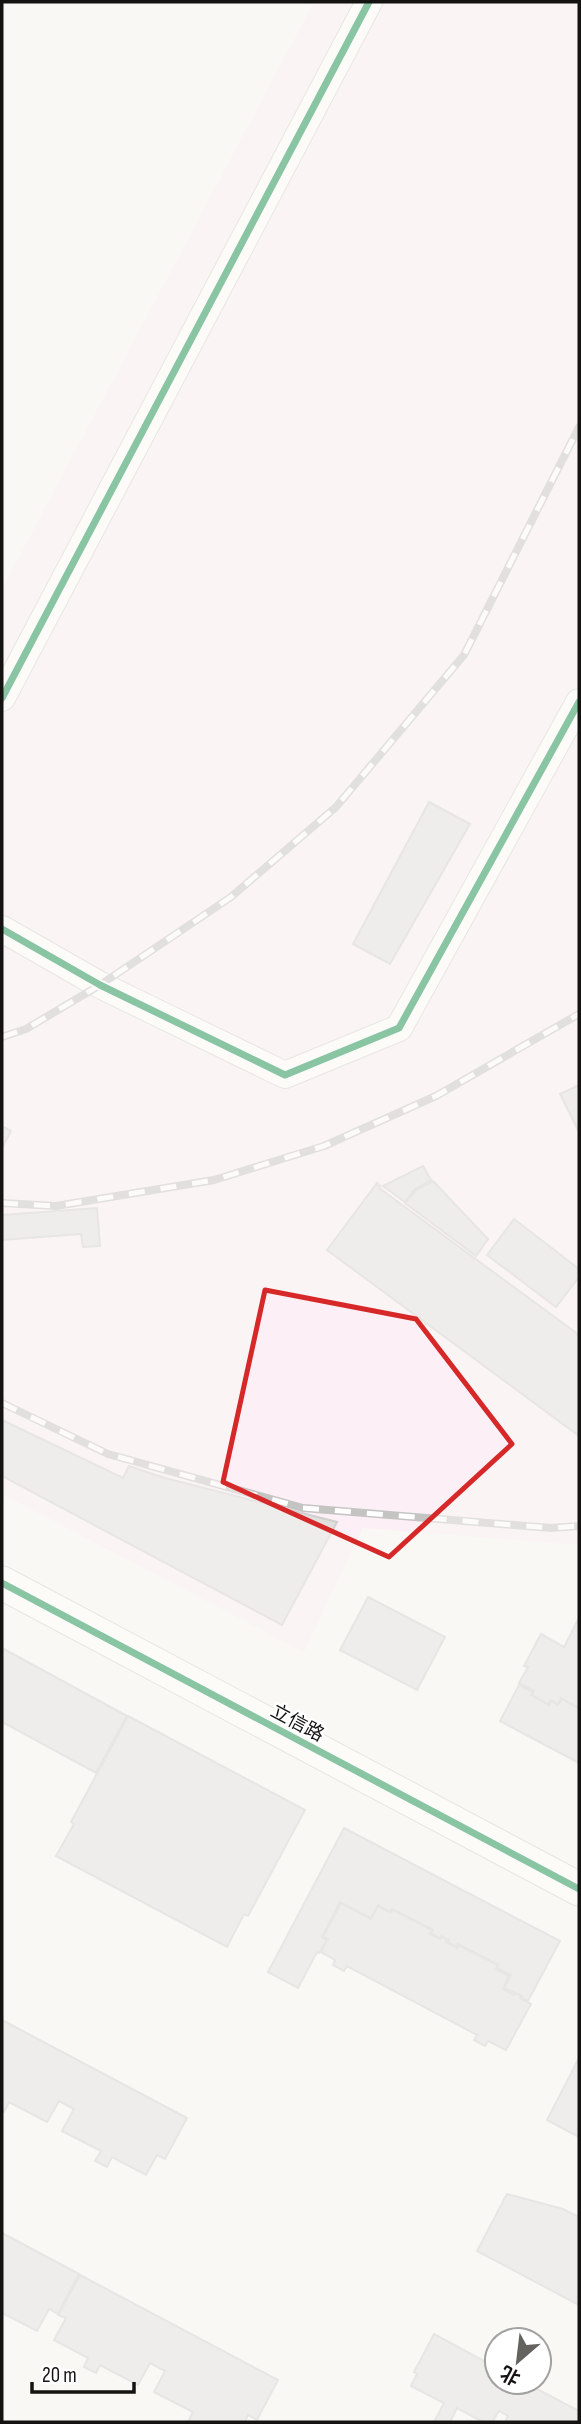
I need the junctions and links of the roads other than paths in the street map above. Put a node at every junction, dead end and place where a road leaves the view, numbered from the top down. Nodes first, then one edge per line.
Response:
1 (369, 2) edge
2 (2, 698) edge
3 (579, 702) edge
4 (2, 929) edge
5 (2, 1583) edge
6 (579, 1889) edge

1 - 2 street
3 - 4 street
5 - 6 street, 立信路

